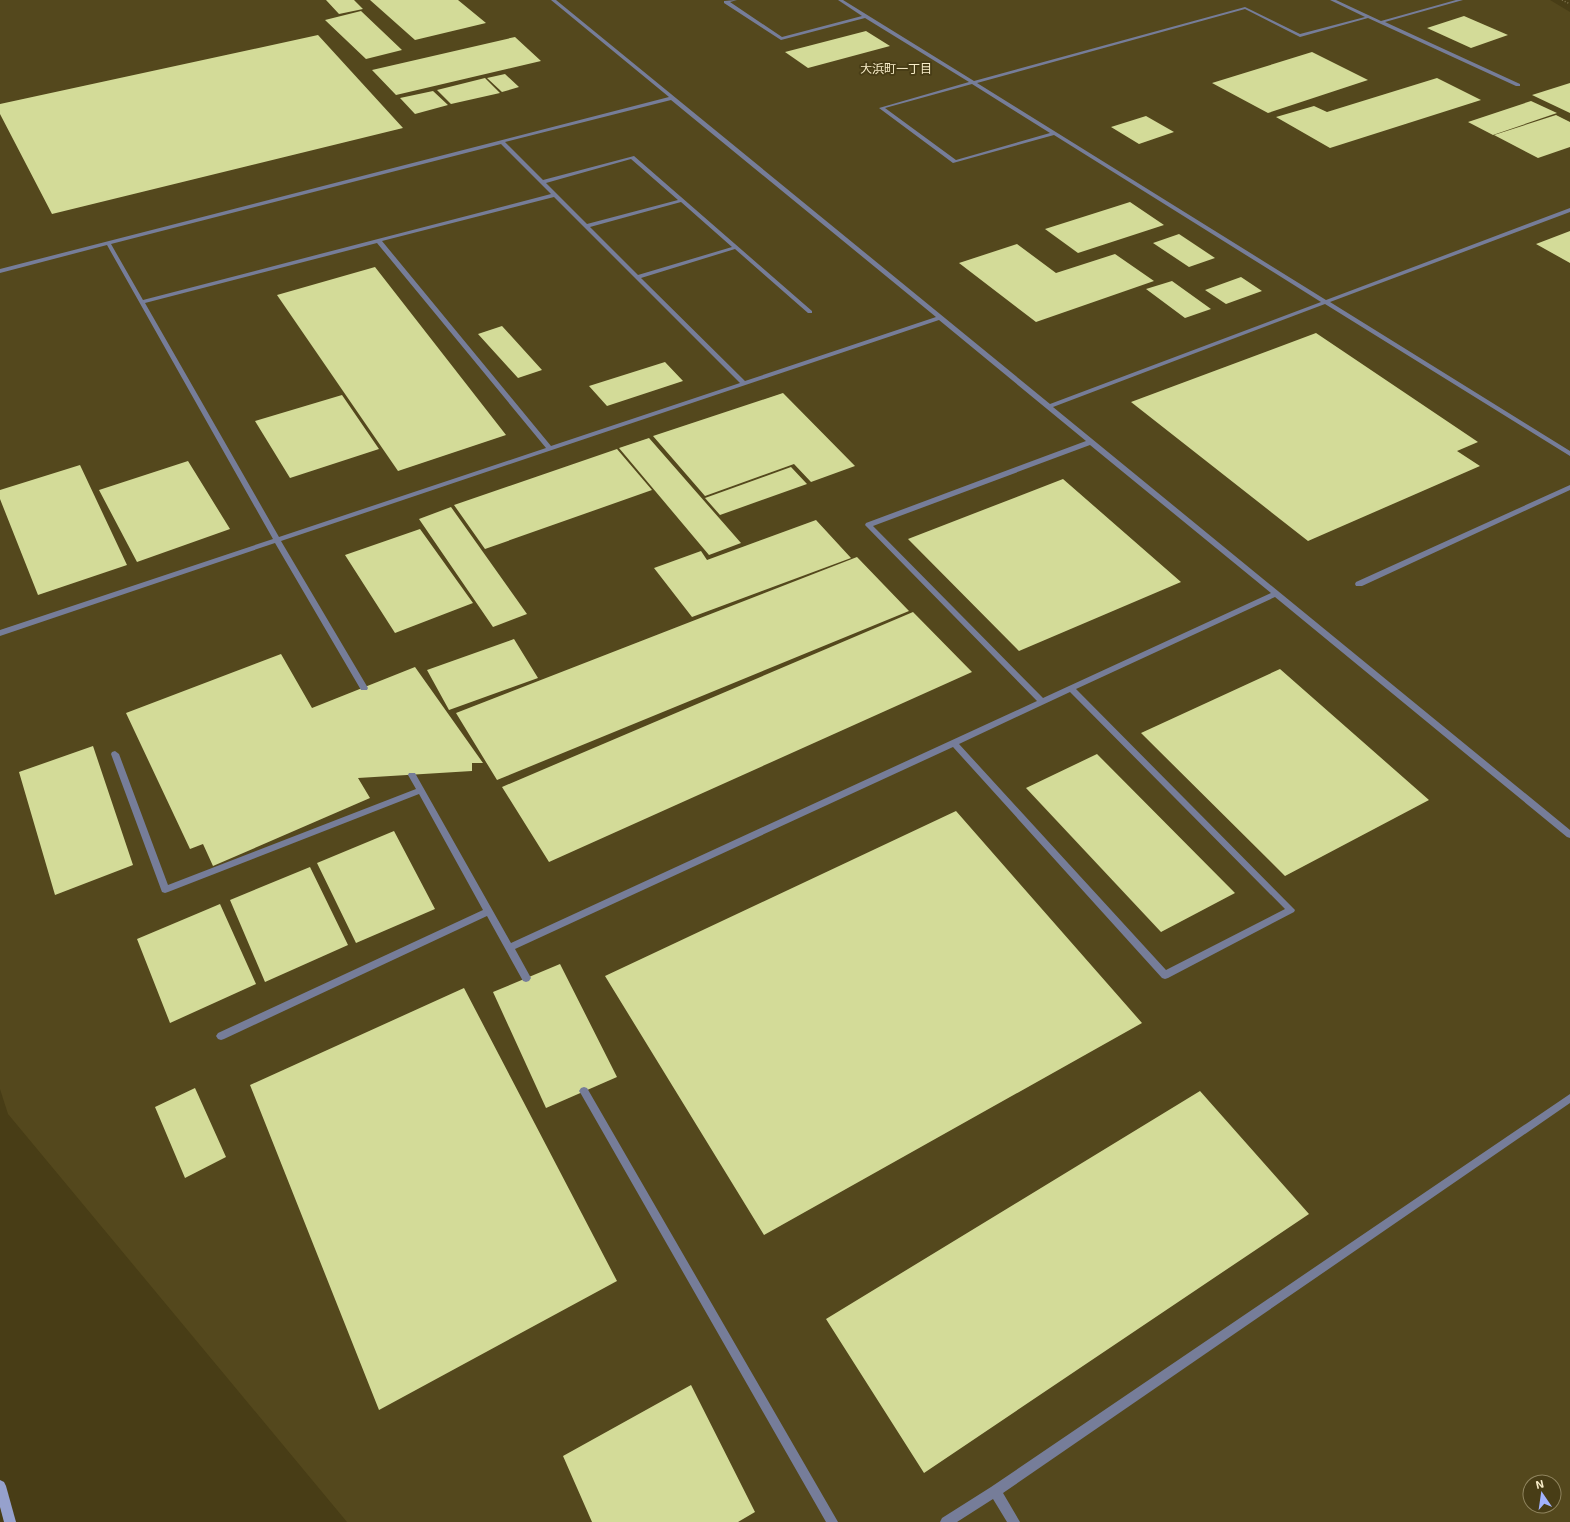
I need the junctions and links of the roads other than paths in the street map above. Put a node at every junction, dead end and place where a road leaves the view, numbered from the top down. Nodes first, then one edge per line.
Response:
1 (564, 0) edge
2 (735, 0) edge
3 (840, 0) edge
4 (1332, 0) edge
5 (1461, 0) edge
6 (554, 1) edge
7 (866, 16) junction
8 (1368, 16) junction
9 (1381, 22) junction
10 (974, 84) junction
11 (1518, 85) dead end
12 (672, 98) junction
13 (1055, 133) junction
14 (502, 142) junction
15 (542, 182) junction
16 (556, 195) junction
17 (682, 200) junction
18 (1570, 210) edge
19 (586, 226) junction
20 (379, 241) junction
21 (108, 244) junction
22 (736, 247) junction
23 (0, 271) edge
24 (637, 277) junction
25 (141, 302) junction
26 (1326, 302) junction
27 (810, 312) dead end
28 (940, 318) junction
29 (744, 384) junction
30 (1048, 407) junction
31 (1091, 442) junction
32 (550, 449) junction
33 (1570, 454) edge
34 (1570, 487) edge
35 (277, 540) junction
36 (1359, 584) dead end
37 (1276, 594) junction
38 (0, 632) edge
39 (364, 688) dead end
40 (1071, 689) junction
41 (1042, 702) junction
42 (954, 743) junction
43 (115, 754) dead end
44 (412, 775) dead end
45 (419, 791) junction
46 (1570, 835) edge
47 (488, 912) junction
48 (509, 948) junction
49 (526, 978) dead end
50 (221, 1036) dead end
51 (584, 1092) dead end
52 (1570, 1098) edge
53 (0, 1486) edge
54 (995, 1491) junction
55 (10, 1522) edge
56 (832, 1522) edge
57 (946, 1522) edge
58 (1014, 1522) edge

1 - 6 lane
2 - 7 lane
3 - 7 lane
4 - 8 lane
5 - 9 lane
6 - 12 lane
7 - 10 lane
8 - 9 lane
8 - 10 lane
9 - 11 lane
10 - 13 lane
10 - 13 lane
12 - 14 lane
12 - 28 lane
13 - 26 lane
14 - 15 lane
14 - 21 lane
15 - 16 lane
15 - 17 lane
16 - 19 lane
16 - 20 lane
17 - 19 lane
17 - 22 lane
18 - 26 lane
19 - 24 lane
20 - 25 lane
20 - 32 lane
21 - 23 lane
21 - 25 lane
22 - 24 lane
22 - 27 lane
24 - 29 lane
25 - 35 lane
26 - 30 lane
26 - 33 lane
28 - 29 lane
28 - 30 lane
29 - 32 lane
30 - 31 lane
31 - 37 lane
31 - 41 lane
32 - 35 lane
34 - 36 lane
35 - 38 lane
35 - 39 lane
37 - 40 lane
37 - 46 lane
40 - 41 lane
40 - 42 lane
41 - 42 lane
42 - 48 lane
43 - 45 lane
44 - 45 lane
45 - 47 lane
47 - 48 lane
47 - 50 lane
48 - 49 lane
51 - 56 lane
52 - 54 lane
53 - 55 main road
54 - 57 lane
54 - 58 lane

